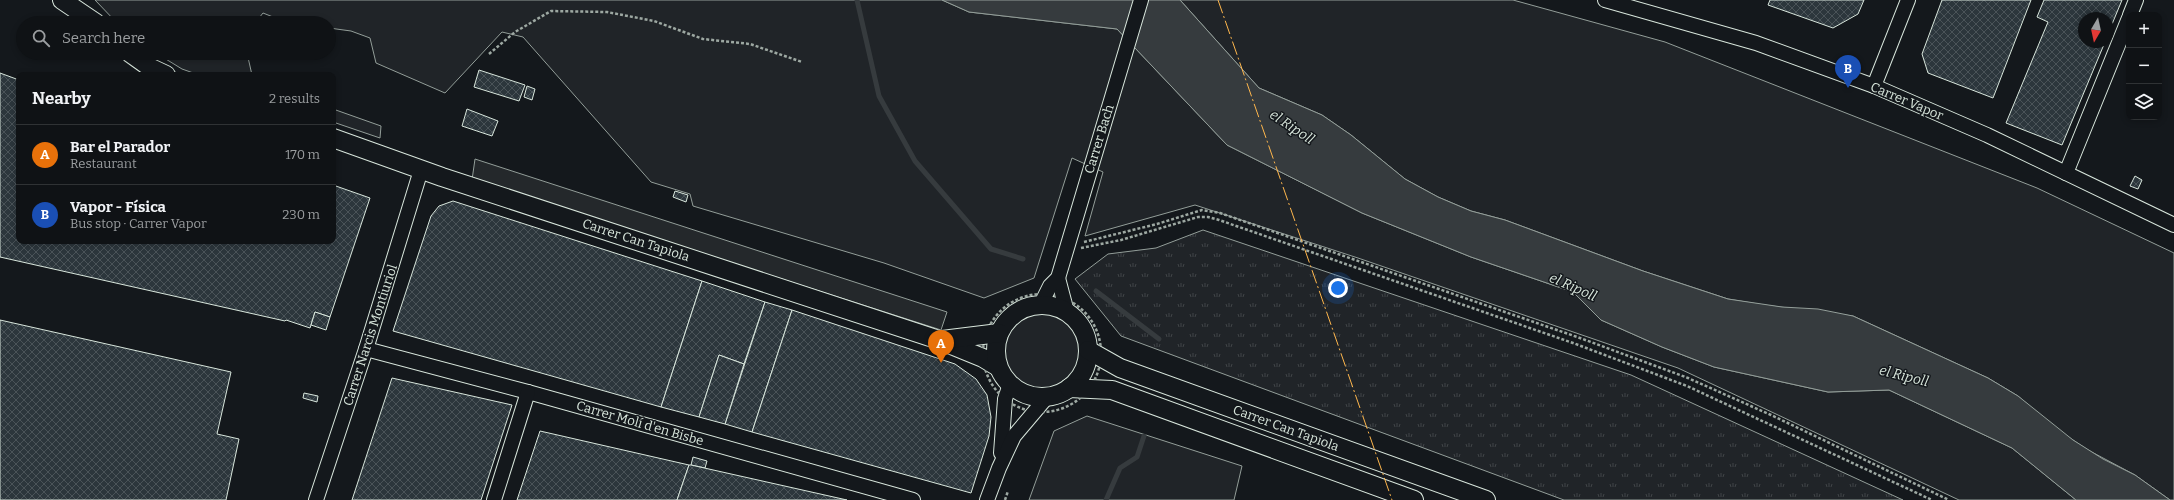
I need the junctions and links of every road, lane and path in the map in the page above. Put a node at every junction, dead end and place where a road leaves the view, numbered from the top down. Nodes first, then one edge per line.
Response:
1 (62, 0) edge
2 (1141, 0) edge
3 (1605, 0) edge
4 (1908, 0) edge
5 (2136, 0) edge
6 (2131, 12) edge
7 (86, 16) edge
8 (2126, 25) edge
9 (489, 54) dead end
10 (140, 60) edge
11 (802, 62) dead end
12 (160, 72) edge
13 (1874, 86) junction
14 (336, 139) edge
15 (421, 170) junction
16 (2066, 173) junction
17 (2174, 225) edge
18 (1074, 244) junction
19 (1058, 278) junction
20 (1044, 299) junction
21 (1065, 305) junction
22 (992, 335) junction
23 (939, 340) junction
24 (366, 349) junction
25 (1094, 354) junction
26 (991, 363) junction
27 (1069, 388) junction
28 (1088, 389) junction
29 (1007, 391) junction
30 (528, 392) junction
31 (1046, 397) junction
32 (1034, 411) junction
33 (999, 468) junction
34 (316, 500) edge
35 (494, 500) edge
36 (913, 500) edge
37 (987, 500) edge
38 (1414, 500) edge
39 (1486, 500) edge
40 (1932, 500) edge
41 (1949, 500) edge

1 - 7 street
2 - 18 street, Carrer Bach
3 - 13 street, Carrer Vapor
4 - 13 street
5 - 6 street
8 - 16 street
9 - 11 path
10 - 12 street
13 - 16 street, Carrer Vapor
14 - 15 street, Carrer Can Tapiola
15 - 23 street, Carrer Can Tapiola
15 - 24 street, Carrer Narcis Montiuriol
16 - 17 street, Carrer Vapor
18 - 19 street, Carrer Bach
18 - 40 path
18 - 41 path
19 - 20 street, Carrer Bach
19 - 21 street
20 - 21 path
20 - 21 street
20 - 22 street
20 - 22 path
21 - 25 street
21 - 25 path
22 - 23 street, Carrer Can Tapiola
22 - 26 path
22 - 26 street
23 - 26 street, Carrer Can Tapiola
24 - 30 street, Carrer Molí d'en Bisbe
24 - 34 street, Carrer Narcis Montiuriol
25 - 27 street
25 - 28 path
25 - 39 street, Carrer Can Tapiola
26 - 29 street
26 - 29 path
27 - 28 street, Carrer Can Tapiola
27 - 31 street
28 - 32 path
28 - 38 street, Carrer Can Tapiola
29 - 31 street
29 - 32 path
29 - 33 street
30 - 35 street
30 - 36 street, Carrer Molí d'en Bisbe
31 - 32 street
32 - 33 street
33 - 37 street

